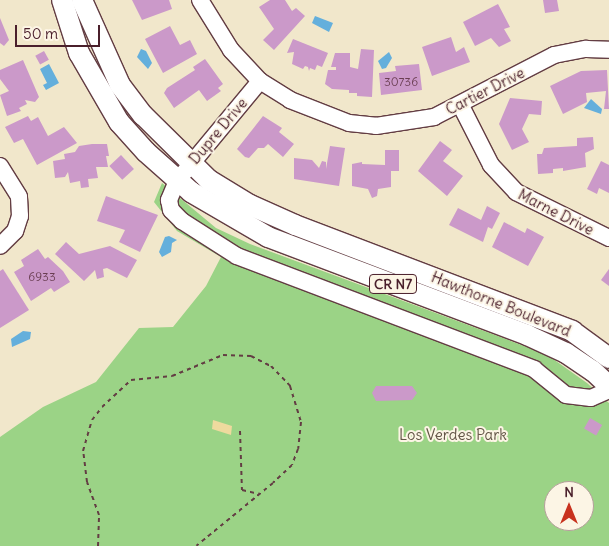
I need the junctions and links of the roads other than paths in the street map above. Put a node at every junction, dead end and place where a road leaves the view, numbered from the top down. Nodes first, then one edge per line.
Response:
1 (62, 0) edge
2 (82, 0) edge
3 (200, 0) edge
4 (609, 50) edge
5 (260, 81) junction
6 (461, 106) junction
7 (192, 163) junction
8 (0, 166) edge
9 (176, 181) junction
10 (609, 238) edge
11 (0, 246) edge
12 (609, 358) edge
13 (609, 386) edge
14 (609, 390) edge

1 - 9 main road, Hawthorne Boulevard / CR N7
2 - 7 main road, Hawthorne Boulevard / CR N7
3 - 5 street, Cartier Drive
4 - 6 street, Cartier Drive
5 - 6 street, Cartier Drive
5 - 7 street, Dupre Drive
6 - 10 street, Marne Drive
7 - 9 street, Dupre Drive
7 - 12 main road, Hawthorne Boulevard / CR N7
8 - 11 street
9 - 13 main road, Hawthorne Boulevard / CR N7
9 - 14 street

